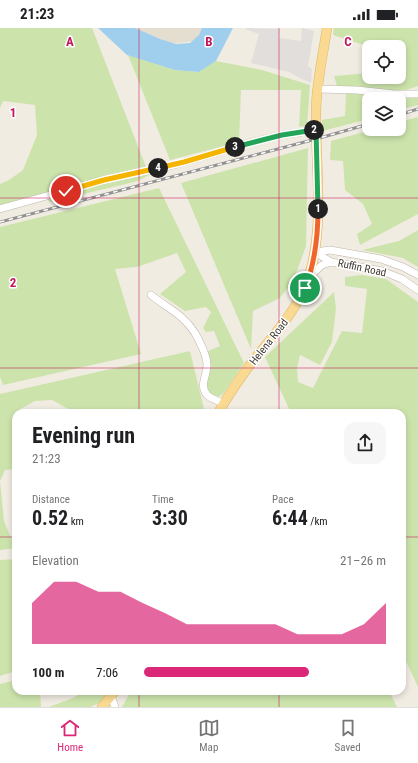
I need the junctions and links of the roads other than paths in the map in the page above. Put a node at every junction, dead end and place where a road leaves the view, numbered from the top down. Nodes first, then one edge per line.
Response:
1 (327, 28) edge
2 (318, 89) junction
3 (418, 94) edge
4 (316, 130) junction
5 (0, 208) edge
6 (315, 252) junction
7 (331, 262) junction
8 (418, 275) edge
9 (309, 277) junction
10 (418, 290) edge
11 (151, 295) dead end
12 (224, 404) junction
13 (221, 409) edge
14 (111, 695) edge
15 (113, 695) edge
16 (102, 707) edge
17 (115, 707) edge

1 - 2 main road, Helena Road
2 - 3 street
2 - 4 main road, Helena Road
4 - 5 street
4 - 6 main road, Helena Road
6 - 7 street, Ruffin Road
6 - 8 street, Ruffin Road
6 - 9 main road, Helena Road
7 - 9 street
7 - 10 street, Ruffin Road
9 - 12 main road, Helena Road
11 - 12 street
12 - 13 main road, Helena Road
14 - 16 main road
15 - 17 street

